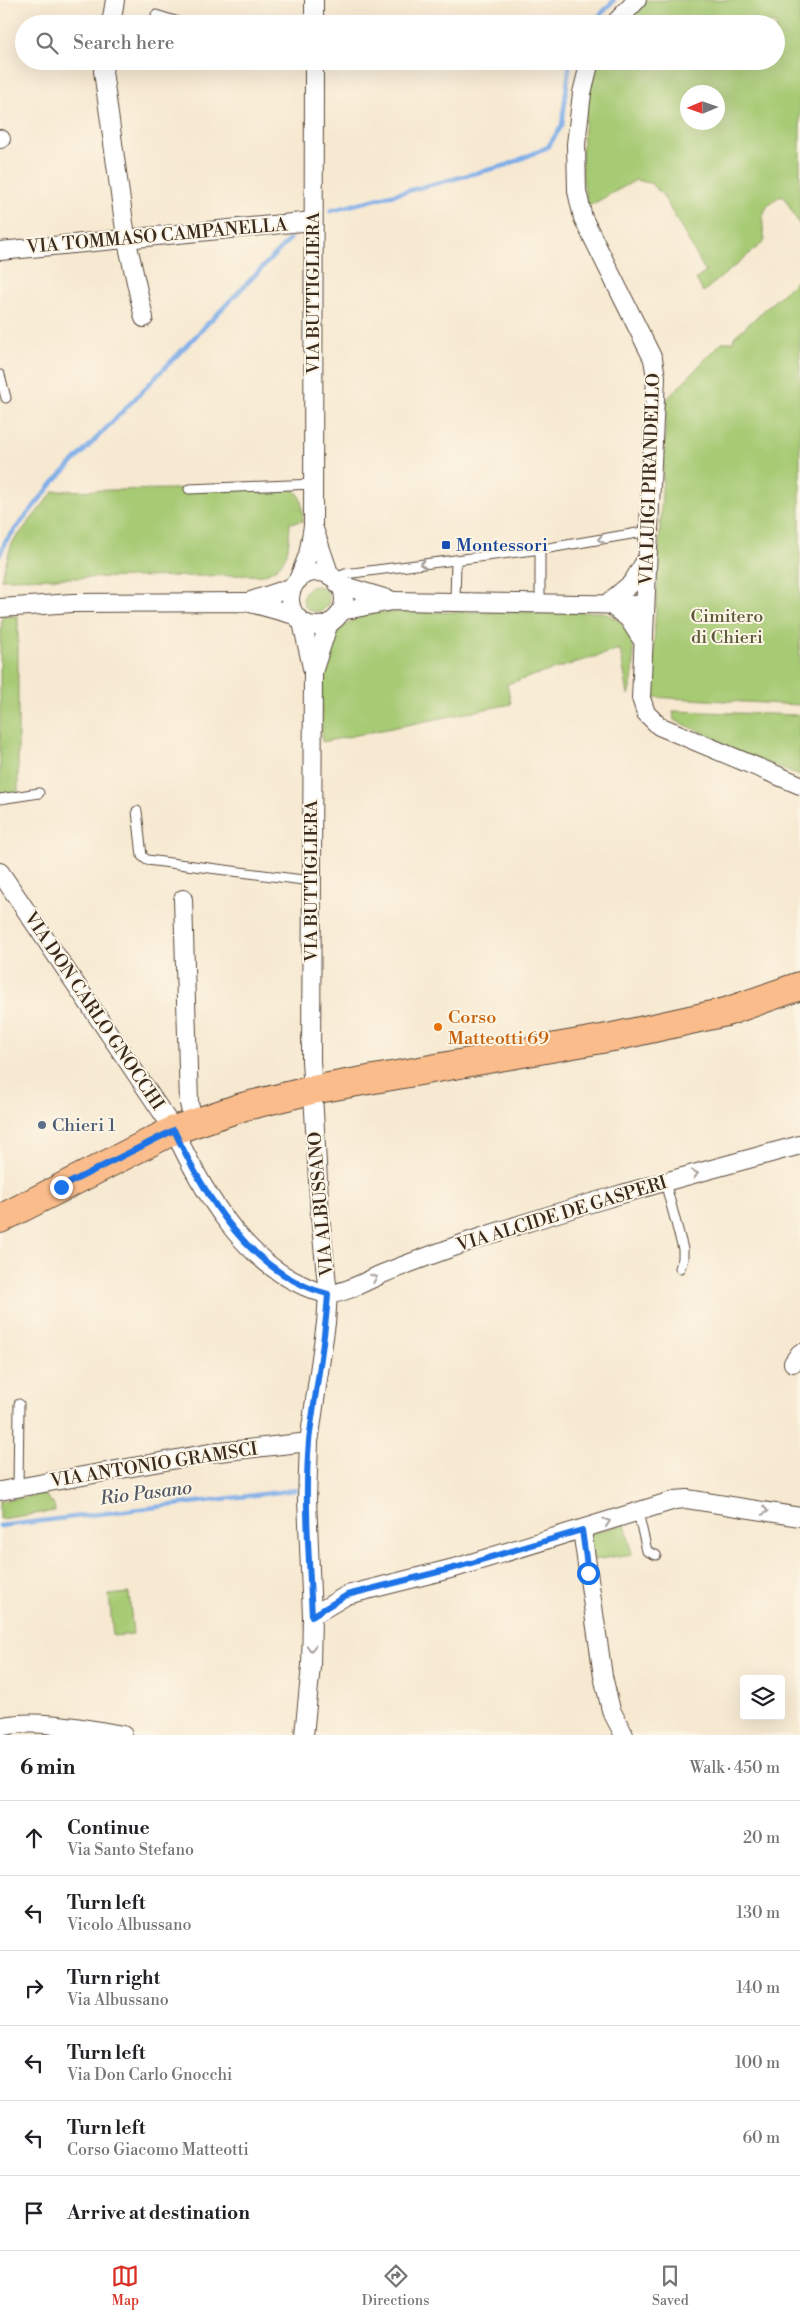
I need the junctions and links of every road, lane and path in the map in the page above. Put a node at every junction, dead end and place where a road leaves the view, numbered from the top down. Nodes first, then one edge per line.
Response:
1 (115, 0) edge
2 (314, 0) edge
3 (637, 0) edge
4 (112, 15) edge
5 (314, 15) edge
6 (623, 15) edge
7 (103, 70) edge
8 (314, 70) edge
9 (588, 70) edge
10 (313, 221) junction
11 (126, 237) junction
12 (0, 251) edge
13 (144, 318) dead end
14 (0, 375) edge
15 (6, 398) dead end
16 (314, 484) junction
17 (189, 489) dead end
18 (313, 526) junction
19 (649, 531) junction
20 (540, 550) junction
21 (648, 558) junction
22 (456, 560) junction
23 (334, 580) junction
24 (295, 583) junction
25 (392, 601) junction
26 (455, 601) junction
27 (247, 602) junction
28 (540, 602) junction
29 (608, 603) junction
30 (644, 605) junction
31 (1, 608) edge
32 (335, 617) junction
33 (298, 618) junction
34 (644, 641) junction
35 (313, 672) junction
36 (800, 785) edge
37 (39, 793) dead end
38 (0, 799) edge
39 (137, 811) dead end
40 (0, 872) edge
41 (312, 881) junction
42 (183, 899) dead end
43 (800, 986) edge
44 (312, 1090) junction
45 (184, 1126) junction
46 (800, 1145) edge
47 (665, 1182) junction
48 (0, 1219) edge
49 (680, 1268) dead end
50 (328, 1294) junction
51 (19, 1404) dead end
52 (309, 1442) junction
53 (18, 1489) junction
54 (0, 1491) edge
55 (638, 1512) junction
56 (800, 1517) edge
57 (582, 1530) junction
58 (656, 1554) dead end
59 (312, 1616) junction
60 (0, 1727) edge
61 (299, 1734) edge
62 (123, 1735) edge
63 (624, 1735) edge

1 - 4 street
2 - 5 street
3 - 6 street
7 - 11 street
8 - 10 street, VIA BUTTIGLIERA
9 - 19 street, VIA LUIGI PIRANDELLO
10 - 11 street, VIA TOMMASO CAMPANELLA
10 - 16 street, VIA BUTTIGLIERA
11 - 12 street, VIA TOMMASO CAMPANELLA
11 - 13 street
14 - 15 lane
16 - 17 lane
16 - 18 street, VIA BUTTIGLIERA
18 - 23 street, VIA BUTTIGLIERA
18 - 24 street, VIA BUTTIGLIERA
19 -> 20 lane
19 - 21 street, VIA LUIGI PIRANDELLO
20 - 22 lane
20 - 28 lane
21 - 29 street
21 - 30 street, VIA LUIGI PIRANDELLO
22 -> 23 lane
22 - 26 lane
23 - 24 street
23 - 25 street
23 - 32 street
24 - 27 street
24 - 33 street
25 - 26 street
25 - 32 street
26 - 28 street
27 - 31 street
27 - 33 street
28 - 29 street
29 - 30 street
29 - 34 street
30 - 34 street, VIA LUIGI PIRANDELLO
32 - 33 street
32 - 35 street, VIA BUTTIGLIERA
33 - 35 street, VIA BUTTIGLIERA
34 - 36 street, VIA LUIGI PIRANDELLO
35 - 41 street, VIA BUTTIGLIERA
37 - 38 lane
39 - 41 lane
40 - 45 street, VIA DON CARLO GNOCCHI
41 - 44 street, VIA BUTTIGLIERA
42 - 45 street
43 - 44 main road
44 - 45 main road
44 - 50 street, VIA ALBUSSANO
45 - 48 main road
45 - 50 street, VIA DON CARLO GNOCCHI
47 -> 46 street, VIA ALCIDE DE GASPERI
47 - 49 lane
50 -> 47 street, VIA ALCIDE DE GASPERI
50 - 52 street, VIA ALBUSSANO
51 - 53 lane
52 - 53 street, VIA ANTONIO GRAMSCI
52 - 59 street, VIA ALBUSSANO
53 - 54 street, VIA ANTONIO GRAMSCI
55 -> 56 street
57 -> 55 street
55 - 58 lane
57 - 59 street
57 - 63 street
59 -> 61 street, VIA ALBUSSANO
60 - 62 street

